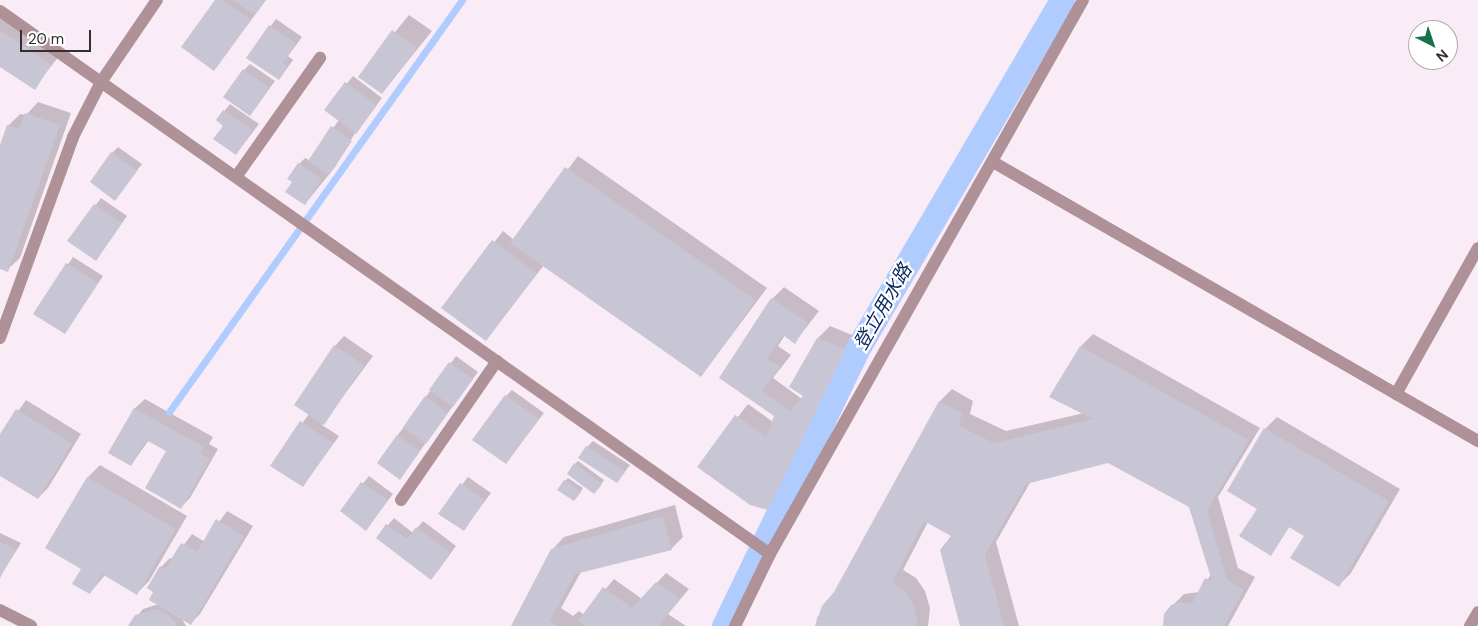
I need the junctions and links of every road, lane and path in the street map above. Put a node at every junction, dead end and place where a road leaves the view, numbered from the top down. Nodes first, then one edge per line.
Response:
1 (157, 0) edge
2 (1083, 0) edge
3 (0, 12) edge
4 (320, 58) dead end
5 (102, 82) junction
6 (993, 162) junction
7 (236, 177) junction
8 (1478, 248) edge
9 (0, 338) edge
10 (497, 362) junction
11 (1396, 394) junction
12 (1478, 441) edge
13 (401, 500) dead end
14 (770, 554) junction
15 (0, 610) edge
16 (1478, 612) edge
17 (31, 626) edge
18 (735, 626) edge
19 (1470, 626) edge

1 - 5 street
2 - 6 street
3 - 5 street
4 - 7 street
5 - 7 street
5 - 9 street
6 - 11 street
6 - 14 street
7 - 10 street
8 - 11 street
10 - 13 street
10 - 14 street
11 - 12 street
14 - 18 street
15 - 17 street
16 - 19 street

